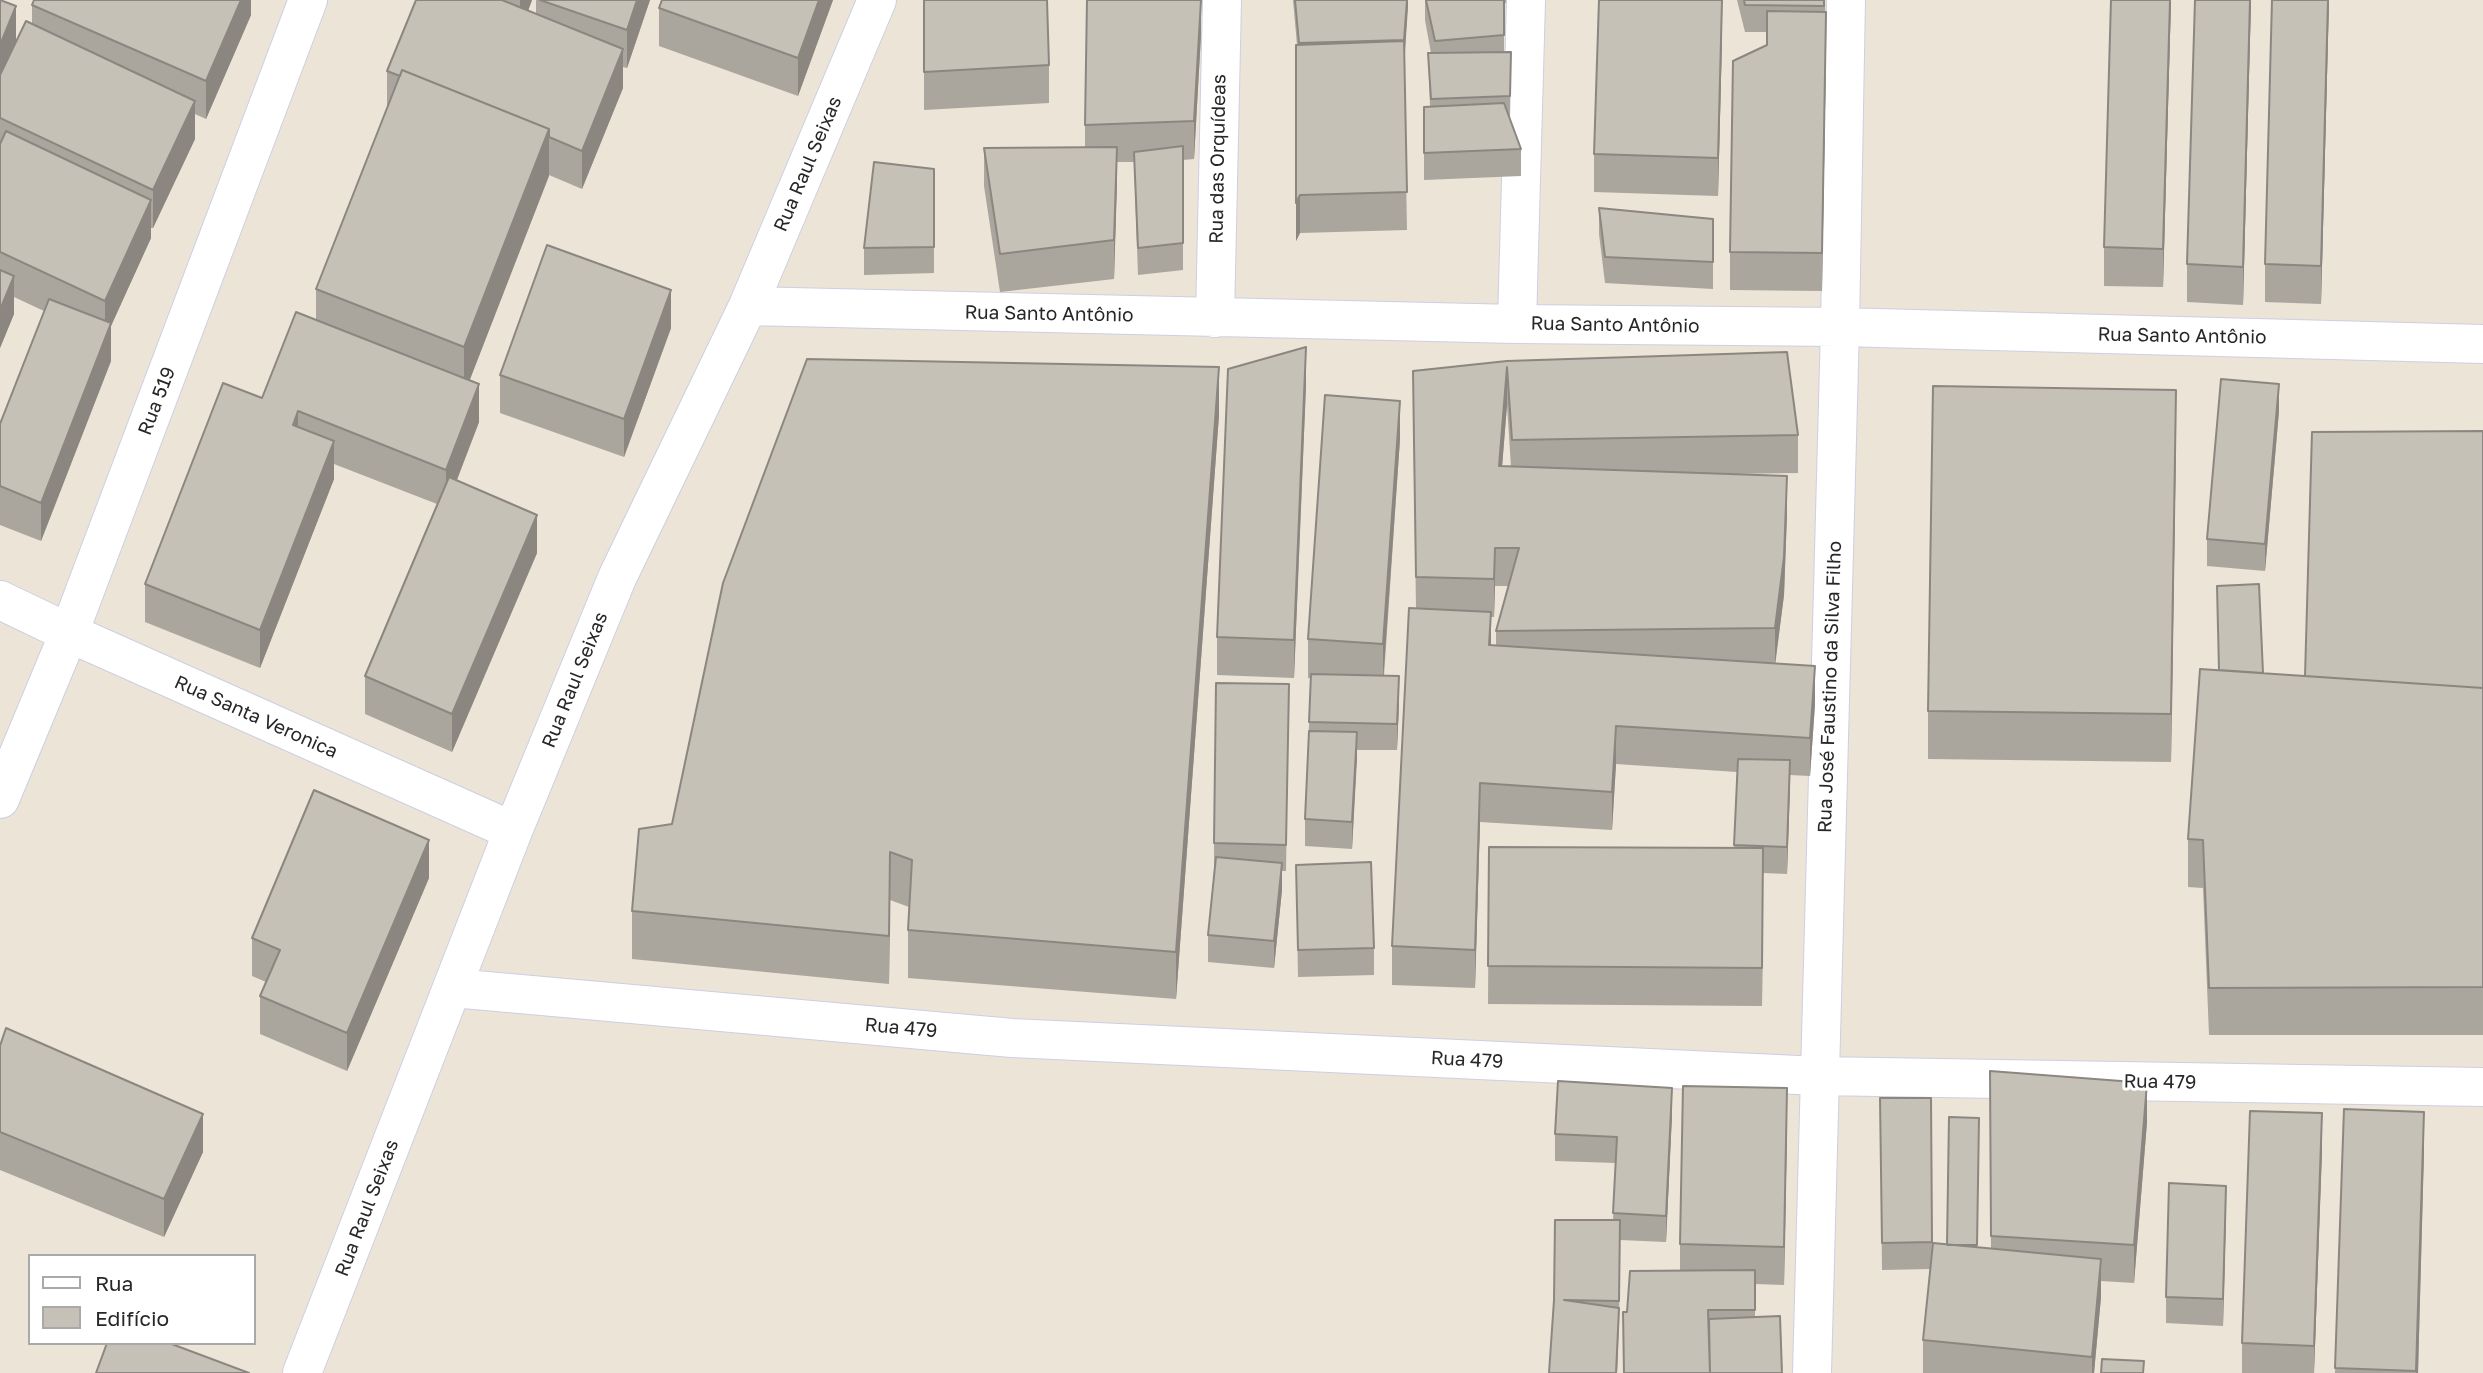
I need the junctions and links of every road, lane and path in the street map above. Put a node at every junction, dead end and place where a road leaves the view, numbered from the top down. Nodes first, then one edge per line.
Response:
1 (308, 0) edge
2 (877, 0) edge
3 (1222, 0) edge
4 (1526, 0) edge
5 (1846, 0) edge
6 (748, 306) junction
7 (1215, 318) junction
8 (1517, 324) junction
9 (1840, 327) junction
10 (2483, 344) edge
11 (0, 600) edge
12 (69, 633) junction
13 (0, 799) edge
14 (513, 831) junction
15 (453, 988) junction
16 (1819, 1076) junction
17 (2483, 1087) edge
18 (302, 1373) edge
19 (1812, 1373) edge

1 - 12 street, Rua 519
2 - 6 street, Rua Raul Seixas
3 - 7 street, Rua das Orquídeas
4 - 8 street
5 - 9 street, Rua José Faustino da Silva Filho
6 - 7 street, Rua Santo Antônio
6 - 14 street, Rua Raul Seixas
7 - 8 street, Rua Santo Antônio
8 - 9 street, Rua Santo Antônio
9 - 10 street, Rua Santo Antônio
9 - 16 street, Rua José Faustino da Silva Filho
11 - 12 street, Rua Santa Veronica
12 - 13 street, Rua 519
12 - 14 street, Rua Santa Veronica
14 - 15 street, Rua Raul Seixas
15 - 16 street, Rua 479
15 - 18 street, Rua Raul Seixas
16 - 17 street, Rua 479
16 - 19 street, Rua José Faustino da Silva Filho

